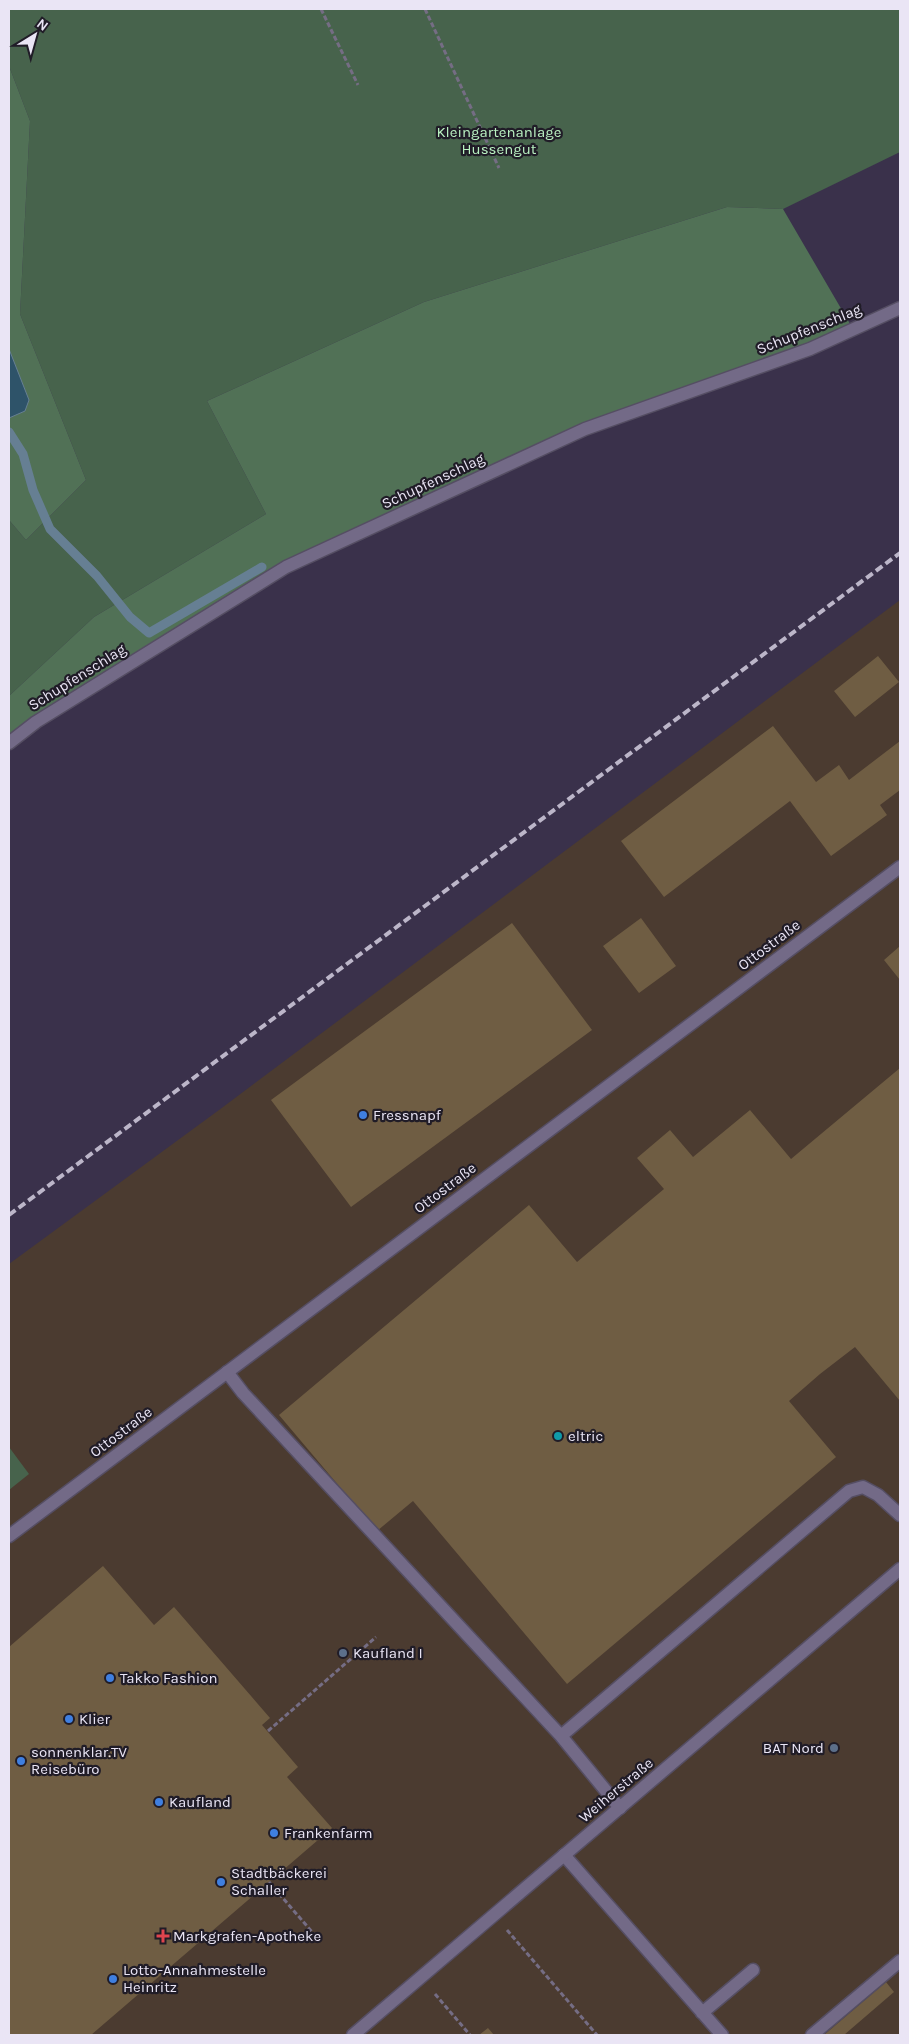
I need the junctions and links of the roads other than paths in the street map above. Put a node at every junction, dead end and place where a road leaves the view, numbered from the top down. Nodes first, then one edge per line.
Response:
1 (900, 308) edge
2 (9, 743) edge
3 (900, 867) edge
4 (226, 1372) junction
5 (900, 1516) edge
6 (9, 1536) edge
7 (900, 1569) edge
8 (561, 1736) junction
9 (620, 1808) junction
10 (564, 1855) junction
11 (900, 1961) edge
12 (753, 1970) dead end
13 (702, 2013) junction
14 (353, 2035) edge
15 (722, 2035) edge
16 (812, 2035) edge

1 - 2 street, Schupfenschlag
3 - 4 street, Ottostraße
4 - 6 street, Ottostraße
4 - 8 street
5 - 8 street
7 - 9 street, Weiherstraße
8 - 9 street
9 - 10 street, Weiherstraße
10 - 13 street
10 - 14 street, Weiherstraße
11 - 16 street
12 - 13 street
13 - 15 street

